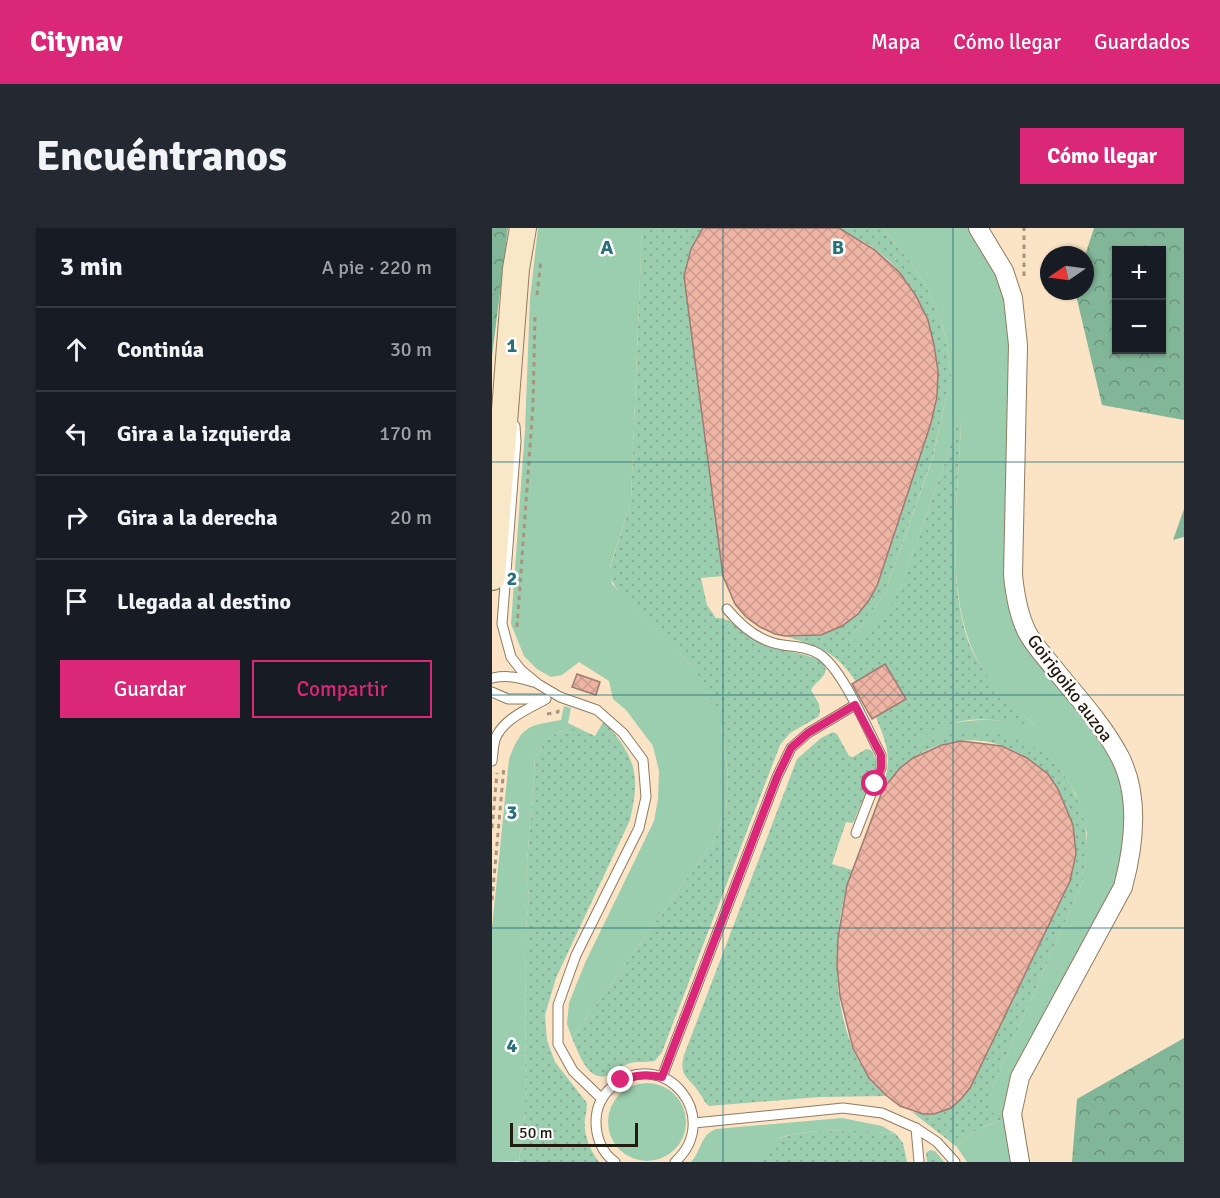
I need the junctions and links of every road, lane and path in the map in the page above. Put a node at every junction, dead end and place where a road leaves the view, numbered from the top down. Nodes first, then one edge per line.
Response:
1 (523, 228) edge
2 (978, 228) edge
3 (509, 377) junction
4 (492, 577) edge
5 (727, 609) dead end
6 (492, 678) edge
7 (538, 684) junction
8 (492, 692) edge
9 (560, 697) junction
10 (546, 699) junction
11 (855, 705) junction
12 (504, 761) dead end
13 (495, 765) edge
14 (492, 828) edge
15 (856, 833) dead end
16 (492, 900) edge
17 (662, 1077) junction
18 (602, 1099) junction
19 (694, 1123) junction
20 (916, 1128) junction
21 (615, 1162) edge
22 (675, 1162) edge
23 (919, 1162) edge
24 (955, 1162) edge
25 (1020, 1162) edge

1 - 3 street
2 - 25 street, Goirigoiko auzoa
3 - 4 street
3 - 7 lane
5 - 11 lane
6 - 7 lane
7 - 9 lane
8 - 10 lane
9 - 10 lane
9 - 18 lane
10 - 13 lane
11 - 15 lane
11 - 17 lane
12 - 16 path
13 - 14 path
17 - 18 lane
17 - 19 lane
18 - 21 lane
19 - 20 lane
19 - 22 lane
20 - 23 lane
20 - 24 lane

